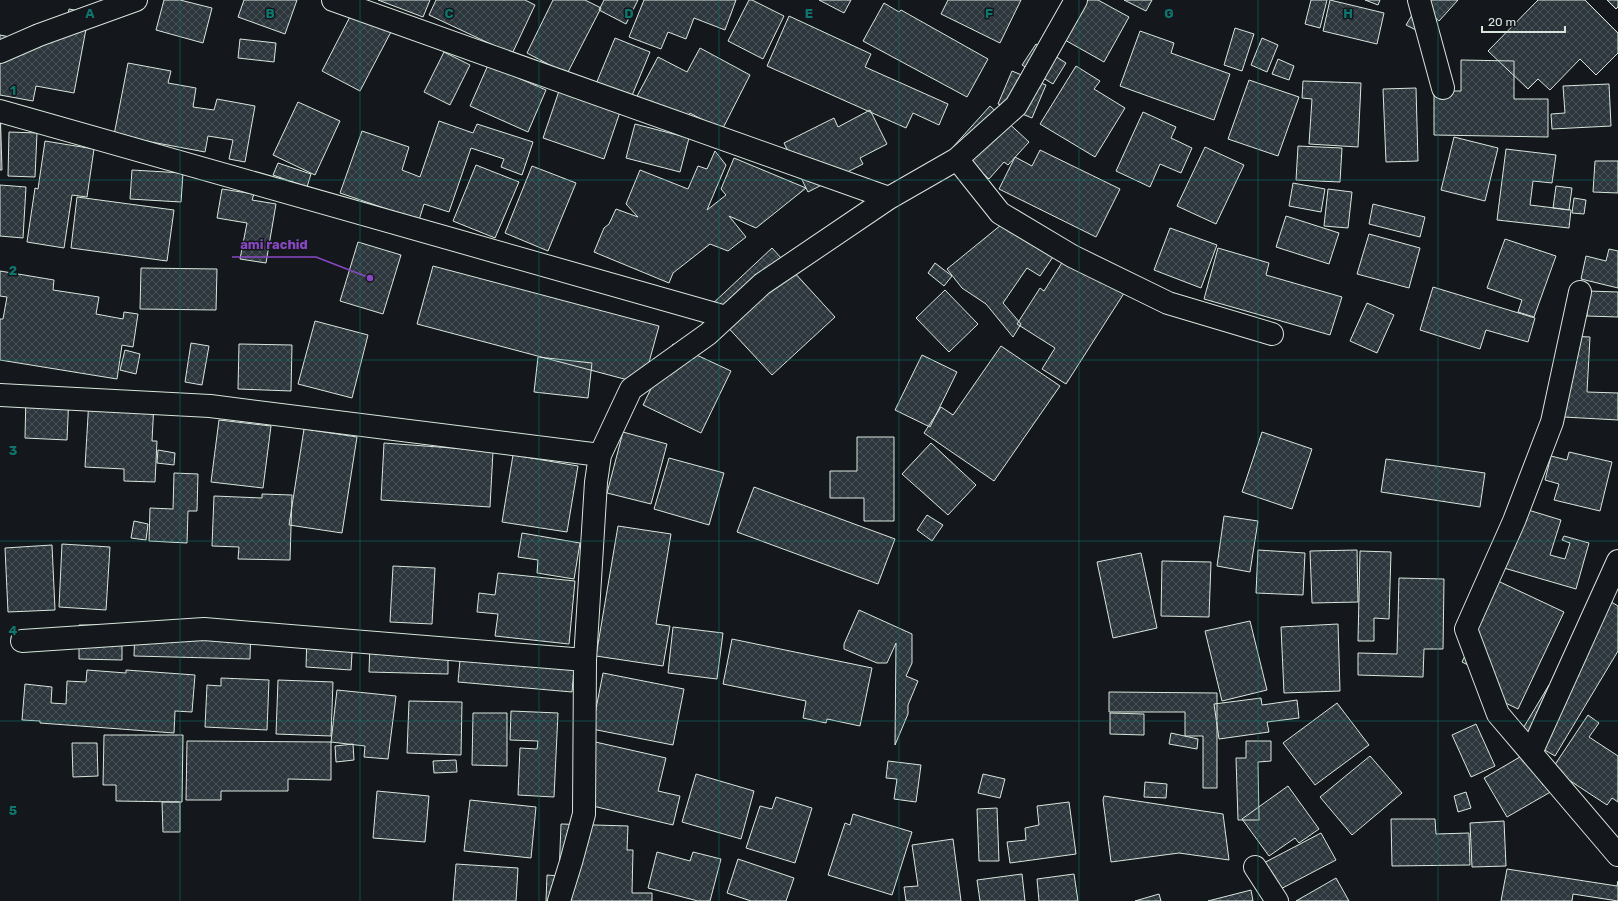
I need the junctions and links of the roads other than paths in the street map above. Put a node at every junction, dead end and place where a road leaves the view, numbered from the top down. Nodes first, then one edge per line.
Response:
1 (136, 0) edge
2 (333, 0) edge
3 (1076, 0) edge
4 (1419, 0) edge
5 (0, 52) edge
6 (1443, 88) dead end
7 (0, 111) edge
8 (957, 159) junction
9 (890, 198) junction
10 (1580, 292) dead end
11 (726, 317) junction
12 (1272, 334) dead end
13 (0, 395) edge
14 (600, 455) junction
15 (1618, 561) edge
16 (22, 641) dead end
17 (585, 660) junction
18 (1531, 753) junction
19 (1618, 855) edge
20 (1255, 867) dead end
21 (559, 901) edge
22 (1277, 901) edge

1 - 5 street
2 - 9 street
3 - 8 street
4 - 6 street
7 - 11 street
8 - 9 street
8 - 12 street
9 - 11 street
10 - 18 street
11 - 14 street
13 - 14 street
14 - 17 street
15 - 18 street
16 - 17 street
17 - 21 street
18 - 19 street
20 - 22 street

